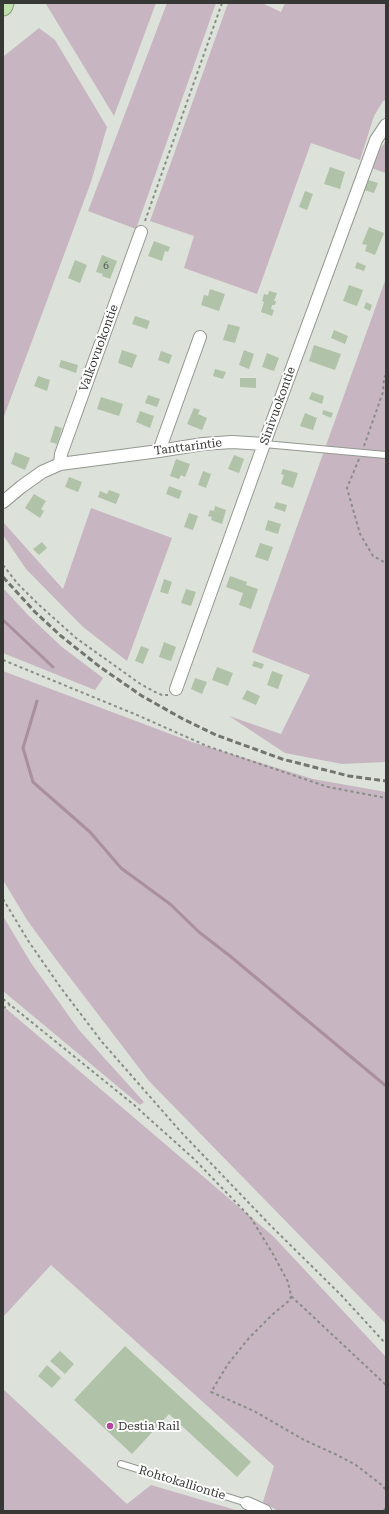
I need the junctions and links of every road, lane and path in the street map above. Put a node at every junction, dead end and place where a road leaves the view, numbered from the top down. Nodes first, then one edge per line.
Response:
1 (222, 3) edge
2 (386, 125) edge
3 (141, 232) joint
4 (200, 337) dead end
5 (386, 375) edge
6 (264, 444) junction
7 (159, 451) junction
8 (361, 453) junction
9 (386, 456) edge
10 (60, 464) junction
11 (3, 502) edge
12 (386, 563) edge
13 (3, 565) edge
14 (3, 660) edge
15 (176, 689) joint
16 (386, 798) edge
17 (3, 899) edge
18 (3, 999) edge
19 (10, 1005) junction
20 (3, 1008) edge
21 (291, 1296) junction
22 (386, 1344) edge
23 (386, 1385) edge
24 (122, 1464) dead end
25 (386, 1491) edge
26 (246, 1503) joint
27 (386, 1506) edge
28 (265, 1511) edge
29 (384, 1511) edge

1 - 3 path
2 - 6 street, Sinivuokontie
3 - 10 street, Valkovuokontie
4 - 7 street
5 - 8 path
6 - 7 street, Tanttarintie
6 - 8 lane, Tanttarintie
6 - 15 street, Sinivuokontie
7 - 10 street, Tanttarintie
8 - 9 lane, Tanttarintie
8 - 12 path
10 - 11 street, Tanttarintie
13 - 15 path
14 - 16 path
17 - 22 path
18 - 19 path
19 - 20 path
19 - 21 path
21 - 23 path
21 - 25 path
24 - 26 lane, Rohtokalliontie
26 - 28 street, Rohtokalliontie
27 - 29 path

